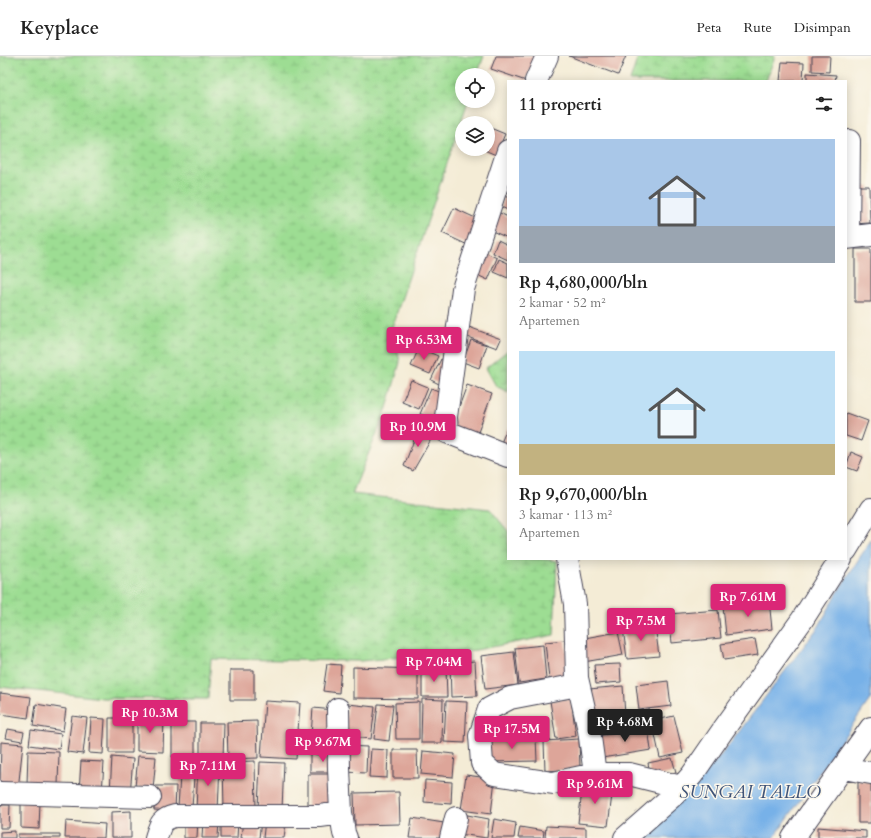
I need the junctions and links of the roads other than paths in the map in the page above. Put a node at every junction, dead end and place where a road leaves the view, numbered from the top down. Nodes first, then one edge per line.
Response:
1 (547, 56) edge
2 (536, 80) edge
3 (849, 141) dead end
4 (507, 154) edge
5 (871, 235) edge
6 (847, 237) edge
7 (507, 456) edge
8 (871, 509) edge
9 (847, 548) edge
10 (567, 560) edge
11 (840, 560) edge
12 (578, 685) junction
13 (338, 709) dead end
14 (871, 728) edge
15 (843, 768) junction
16 (871, 773) edge
17 (595, 774) junction
18 (682, 787) junction
19 (0, 793) edge
20 (150, 797) dead end
21 (341, 813) junction
22 (156, 838) edge
23 (346, 838) edge
24 (626, 838) edge
25 (793, 838) edge

1 - 2 street
3 - 6 street
4 - 7 street
5 - 6 street
8 - 9 street
10 - 12 street
11 - 18 street
12 - 17 street
12 - 17 street
13 - 21 street
14 - 15 street
15 - 16 street
15 - 25 street
17 - 18 street
18 - 24 street
19 - 20 street
21 - 22 street
21 - 23 street

